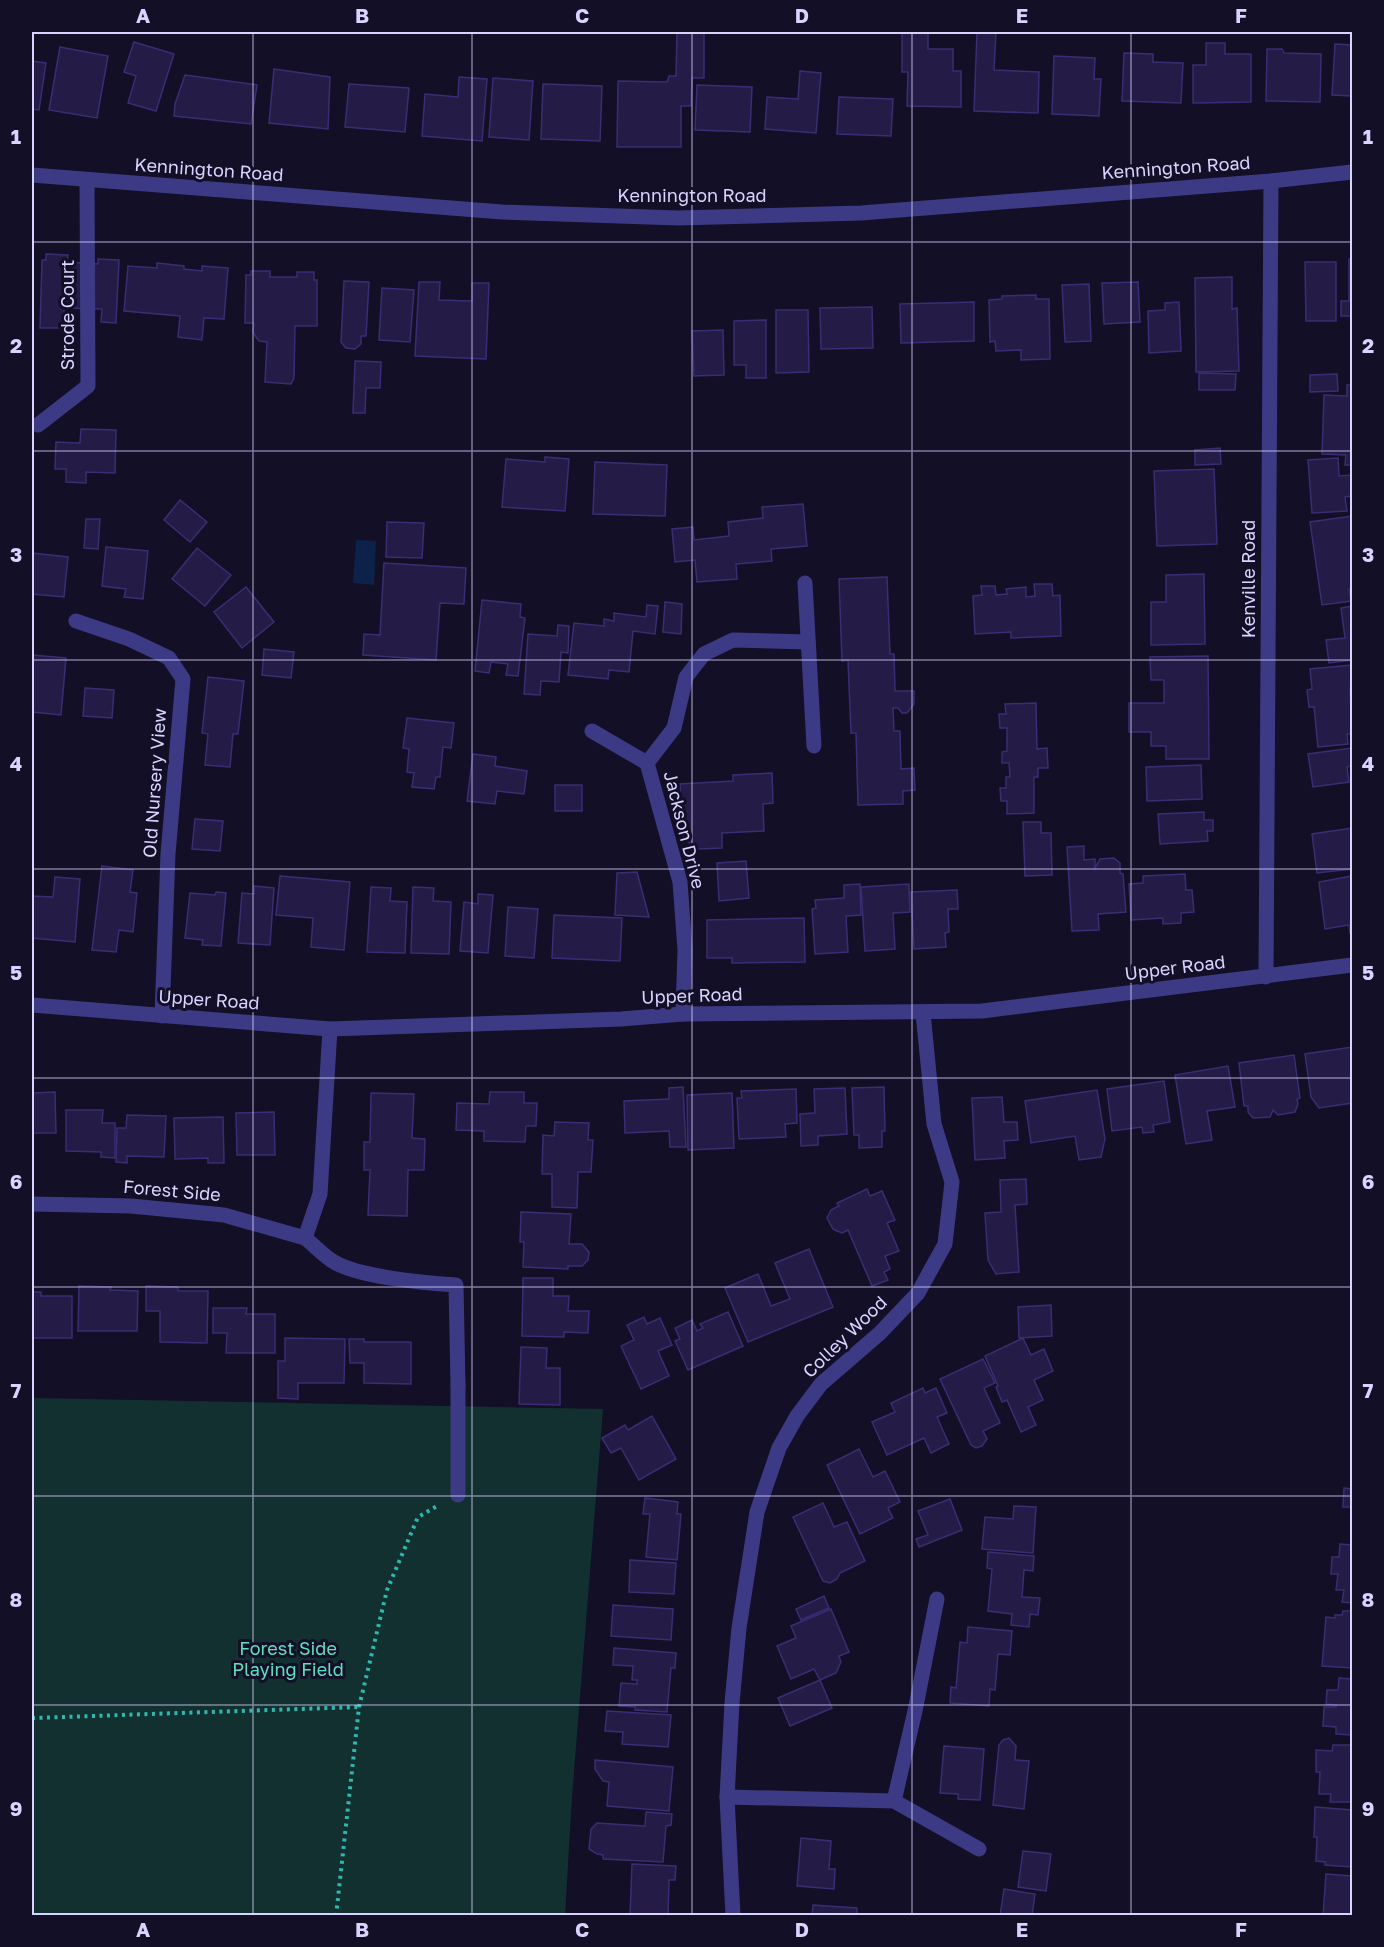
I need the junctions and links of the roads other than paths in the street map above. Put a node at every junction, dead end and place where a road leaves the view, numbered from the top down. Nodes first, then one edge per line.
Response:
1 (1353, 172) edge
2 (32, 175) edge
3 (87, 181) junction
4 (1271, 181) junction
5 (39, 425) dead end
6 (805, 583) dead end
7 (76, 621) dead end
8 (808, 642) junction
9 (592, 731) dead end
10 (814, 746) dead end
11 (647, 763) junction
12 (1353, 965) edge
13 (1266, 977) junction
14 (32, 1005) edge
15 (924, 1013) junction
16 (683, 1014) junction
17 (162, 1016) junction
18 (330, 1029) junction
19 (32, 1204) edge
20 (305, 1238) junction
21 (458, 1495) road end
22 (937, 1599) dead end
23 (727, 1797) junction
24 (894, 1801) junction
25 (979, 1849) dead end
26 (733, 1916) edge

1 - 4 street, Kennington Road
2 - 3 street, Kennington Road
3 - 4 street, Kennington Road
3 - 5 street, Strode Court
4 - 13 street, Kenville Road
6 - 8 street
7 - 17 street, Old Nursery View
8 - 10 street
8 - 11 street, Jackson Drive
9 - 11 street, Jackson Drive
11 - 16 street, Jackson Drive
12 - 13 street, Upper Road
13 - 15 street, Upper Road
14 - 17 street, Upper Road
15 - 16 street, Upper Road
15 - 23 street, Colley Wood
16 - 18 street, Upper Road
17 - 18 street, Upper Road
18 - 20 street
19 - 20 street, Forest Side
20 - 21 street, Forest Side
22 - 24 street
23 - 24 street
23 - 26 street, Colley Wood
24 - 25 street

